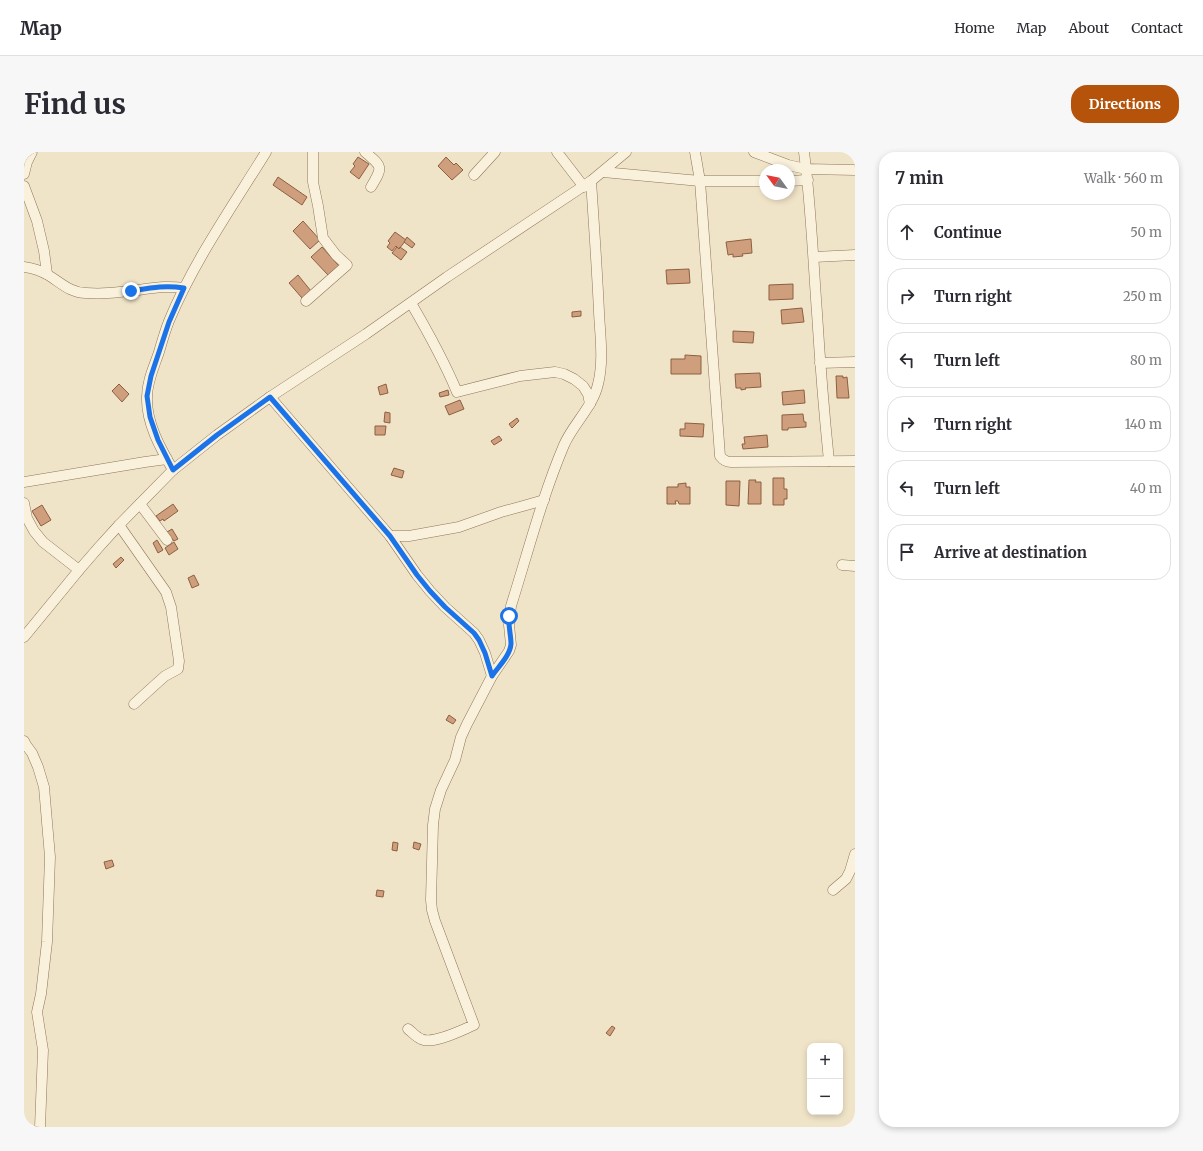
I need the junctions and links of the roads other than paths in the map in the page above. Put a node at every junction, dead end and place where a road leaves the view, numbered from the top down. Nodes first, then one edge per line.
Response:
1 (32, 152) edge
2 (266, 152) edge
3 (313, 152) edge
4 (365, 152) edge
5 (495, 152) edge
6 (558, 152) edge
7 (626, 152) edge
8 (695, 152) edge
9 (754, 152) edge
10 (804, 152) edge
11 (806, 169) junction
12 (855, 170) edge
13 (603, 172) junction
14 (24, 174) edge
15 (474, 175) dead end
16 (808, 180) junction
17 (759, 181) edge
18 (795, 181) edge
19 (700, 182) junction
20 (587, 184) junction
21 (24, 186) edge
22 (371, 187) dead end
23 (855, 255) edge
24 (814, 256) junction
25 (24, 267) edge
26 (47, 274) junction
27 (184, 288) junction
28 (306, 301) dead end
29 (411, 303) junction
30 (855, 362) edge
31 (820, 363) junction
32 (270, 397) junction
33 (590, 404) junction
34 (167, 459) junction
35 (828, 461) junction
36 (855, 461) edge
37 (173, 470) junction
38 (24, 482) edge
39 (544, 500) junction
40 (24, 503) edge
41 (140, 504) junction
42 (120, 525) junction
43 (390, 536) junction
44 (167, 540) dead end
45 (842, 565) dead end
46 (855, 566) edge
47 (79, 570) junction
48 (24, 637) edge
49 (492, 676) junction
50 (134, 704) dead end
51 (24, 741) edge
52 (855, 854) edge
53 (833, 890) dead end
54 (408, 1030) dead end
55 (40, 1127) edge

1 - 14 street
2 - 27 street
3 - 28 street
4 - 22 street
5 - 15 street
6 - 20 street
7 - 13 street
8 - 19 street
9 - 11 street
10 - 11 street
11 - 12 street
11 - 16 street
13 - 19 street
13 - 20 street
16 - 18 street
16 - 24 street
17 - 19 street
19 - 35 street
20 - 29 street
20 - 33 street
21 - 26 street
23 - 24 street
24 - 31 street
25 - 26 street
26 - 27 street
27 - 34 street
29 - 32 street
29 - 33 street
30 - 31 street
31 - 35 street
32 - 37 street
32 - 43 street
33 - 39 street
34 - 37 street
34 - 38 street
35 - 36 street
37 - 41 street
39 - 43 street
39 - 49 street
40 - 47 street
41 - 42 street
41 - 44 street
42 - 47 street
42 - 50 street
43 - 49 street
45 - 46 street
47 - 48 street
49 - 54 street
51 - 55 street
52 - 53 street

